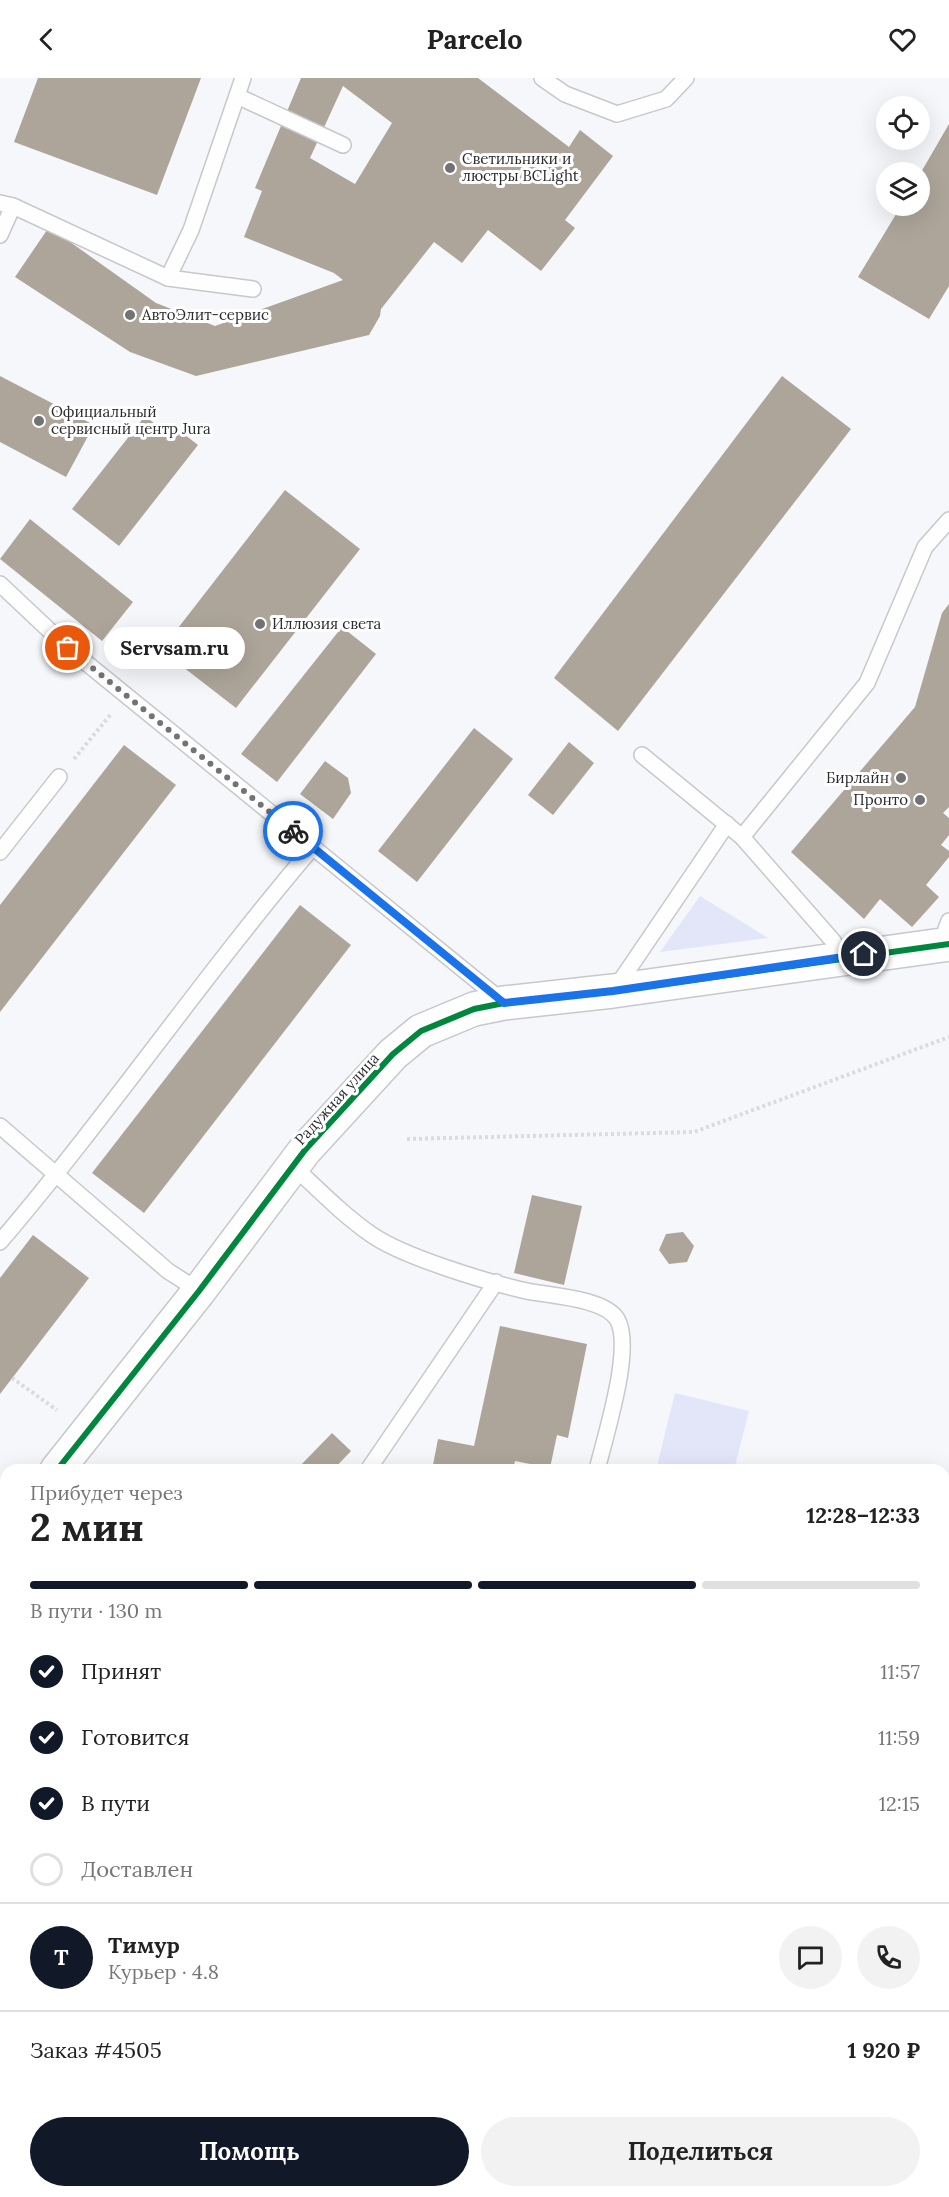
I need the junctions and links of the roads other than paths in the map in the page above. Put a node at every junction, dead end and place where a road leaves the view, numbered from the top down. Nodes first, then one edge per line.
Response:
1 (243, 78) edge
2 (542, 78) edge
3 (686, 78) edge
4 (237, 96) junction
5 (343, 145) dead end
6 (6, 205) edge
7 (0, 235) edge
8 (168, 278) junction
9 (253, 289) dead end
10 (949, 520) edge
11 (0, 584) edge
12 (642, 755) dead end
13 (59, 777) road end
14 (727, 824) junction
15 (742, 837) junction
16 (313, 847) junction
17 (0, 852) edge
18 (949, 921) edge
19 (949, 944) edge
20 (843, 957) junction
21 (613, 991) junction
22 (504, 1003) junction
23 (0, 1126) edge
24 (293, 1166) junction
25 (57, 1175) junction
26 (0, 1242) edge
27 (496, 1281) junction
28 (199, 1291) junction
29 (62, 1464) edge
30 (372, 1464) edge
31 (598, 1464) edge

1 - 4 lane
2 - 3 lane
4 - 5 lane
4 - 8 lane
6 - 7 lane
6 - 8 lane
8 - 9 lane
10 - 15 lane
11 - 16 lane
12 - 14 lane
13 - 17 lane
14 - 15 lane
14 - 21 lane
15 - 20 lane
16 - 22 lane
16 - 25 lane
18 - 19 lane
19 - 20 street, Радужная улица
20 - 21 street, Радужная улица
21 - 22 street, Радужная улица
22 - 24 street, Радужная улица
23 - 25 lane
24 - 27 lane
24 - 28 street, Радужная улица
25 - 26 lane
25 - 28 lane
27 - 30 lane
27 - 31 lane
28 - 29 street, Радужная улица

